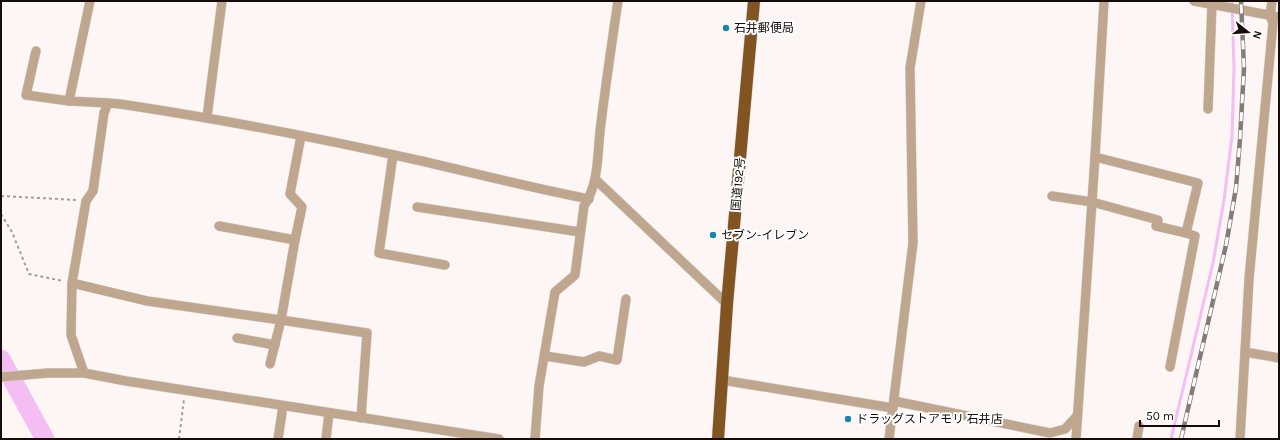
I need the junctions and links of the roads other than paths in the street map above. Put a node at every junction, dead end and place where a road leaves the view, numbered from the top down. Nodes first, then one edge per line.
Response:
1 (90, 1) edge
2 (222, 1) edge
3 (618, 1) edge
4 (754, 1) edge
5 (921, 1) edge
6 (1104, 1) edge
7 (1194, 1) edge
8 (1272, 1) edge
9 (1212, 4) junction
10 (1275, 17) edge
11 (36, 51) dead end
12 (69, 101) junction
13 (108, 103) junction
14 (1208, 108) dead end
15 (207, 117) junction
16 (301, 136) junction
17 (393, 155) junction
18 (1095, 157) junction
19 (596, 180) junction
20 (1052, 196) dead end
21 (589, 198) junction
22 (1092, 202) junction
23 (417, 206) dead end
24 (219, 226) dead end
25 (580, 232) junction
26 (1186, 233) junction
27 (295, 240) junction
28 (445, 265) dead end
29 (72, 283) junction
30 (626, 299) dead end
31 (728, 304) junction
32 (281, 320) junction
33 (237, 338) dead end
34 (275, 345) junction
35 (1245, 352) junction
36 (545, 356) junction
37 (1279, 358) edge
38 (270, 364) dead end
39 (1170, 367) dead end
40 (84, 373) junction
41 (1, 377) edge
42 (722, 380) junction
43 (893, 404) junction
44 (283, 406) junction
45 (329, 413) junction
46 (1077, 416) junction
47 (361, 418) junction
48 (1139, 426) dead end
49 (278, 439) edge
50 (326, 439) edge
51 (499, 439) edge
52 (535, 439) edge
53 (718, 439) edge
54 (889, 439) edge
55 (1076, 439) edge
56 (1138, 439) edge
57 (1240, 439) edge

1 - 12 street
2 - 15 street
3 - 19 street
4 - 31 highway, 国道192号
5 - 43 street
6 - 18 street
7 - 9 street
8 - 10 street
9 - 10 street
9 - 14 street
10 - 35 street
11 - 12 street
12 - 13 street
13 - 15 street
13 - 29 street
15 - 16 street
16 - 17 street
16 - 27 street
17 - 21 street
17 - 28 street
18 - 22 street
18 - 26 street
19 - 21 street
19 - 31 street
20 - 22 street
21 - 25 street
22 - 26 street
22 - 46 street
23 - 25 street
24 - 27 street
25 - 36 street
26 - 39 street
27 - 32 street
29 - 32 street
29 - 40 street
30 - 36 street
31 - 42 highway, 国道192号
32 - 34 street
32 - 47 street
33 - 34 street
34 - 38 street
35 - 37 street
35 - 57 street
36 - 52 street
40 - 41 street
40 - 44 street
42 - 43 street
42 - 53 highway, 国道192号
43 - 46 street
43 - 54 street
44 - 45 street
44 - 49 street
45 - 47 street
45 - 50 street
46 - 55 street
47 - 51 street
48 - 56 street

